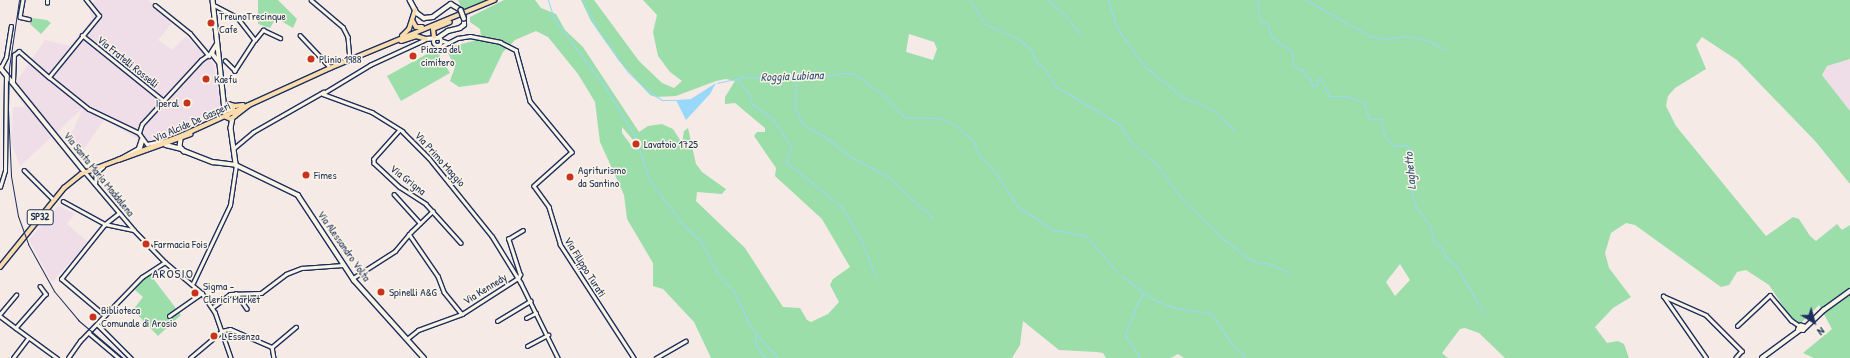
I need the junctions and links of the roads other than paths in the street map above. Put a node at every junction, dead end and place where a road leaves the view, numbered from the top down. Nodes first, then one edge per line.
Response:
1 (23, 0) edge
2 (86, 0) edge
3 (213, 0) edge
4 (311, 0) edge
5 (410, 0) edge
6 (494, 0) edge
7 (155, 5) dead end
8 (214, 5) junction
9 (415, 10) junction
10 (458, 15) junction
11 (29, 19) dead end
12 (449, 19) junction
13 (412, 20) junction
14 (11, 26) dead end
15 (82, 35) junction
16 (300, 35) dead end
17 (280, 38) dead end
18 (439, 38) junction
19 (426, 39) junction
20 (255, 40) junction
21 (396, 41) junction
22 (450, 43) junction
23 (434, 45) junction
24 (440, 46) junction
25 (214, 53) junction
26 (350, 60) junction
27 (225, 61) dead end
28 (0, 67) edge
29 (330, 68) junction
30 (6, 74) junction
31 (49, 78) junction
32 (13, 82) junction
33 (324, 92) junction
34 (164, 101) junction
35 (226, 101) junction
36 (249, 105) junction
37 (234, 113) junction
38 (226, 114) junction
39 (0, 120) edge
40 (4, 122) junction
41 (400, 130) junction
42 (139, 133) junction
43 (182, 137) junction
44 (142, 138) junction
45 (166, 145) junction
46 (182, 149) junction
47 (233, 149) junction
48 (138, 150) junction
49 (121, 159) junction
50 (107, 164) junction
51 (236, 165) junction
52 (24, 170) dead end
53 (85, 172) junction
54 (95, 185) junction
55 (0, 187) edge
56 (394, 194) dead end
57 (54, 200) junction
58 (63, 201) dead end
59 (433, 211) junction
60 (118, 214) junction
61 (420, 223) junction
62 (105, 224) junction
63 (134, 230) junction
64 (523, 230) dead end
65 (409, 234) junction
66 (460, 243) dead end
67 (165, 262) junction
68 (343, 265) junction
69 (0, 267) edge
70 (353, 278) junction
71 (518, 278) junction
72 (193, 283) junction
73 (40, 286) dead end
74 (1850, 291) edge
75 (202, 293) junction
76 (236, 293) junction
77 (16, 295) dead end
78 (530, 301) junction
79 (213, 307) junction
80 (248, 309) dead end
81 (536, 313) junction
82 (462, 314) junction
83 (0, 315) edge
84 (105, 316) junction
85 (169, 316) dead end
86 (526, 318) dead end
87 (497, 321) dead end
88 (97, 324) junction
89 (1737, 326) dead end
90 (296, 327) dead end
91 (16, 328) junction
92 (1801, 328) junction
93 (222, 331) junction
94 (88, 332) junction
95 (548, 335) junction
96 (28, 338) junction
97 (407, 339) junction
98 (685, 341) dead end
99 (527, 346) dead end
100 (272, 347) junction
101 (13, 358) edge
102 (57, 358) edge
103 (68, 358) edge
104 (119, 358) edge
105 (131, 358) edge
106 (190, 358) edge
107 (231, 358) edge
108 (274, 358) edge
109 (424, 358) edge
110 (558, 358) edge
111 (634, 358) edge
112 (656, 358) edge
113 (1706, 358) edge
114 (1736, 358) edge
115 (1762, 358) edge

1 - 11 street
2 - 15 street
3 - 8 street
4 - 26 street
5 - 9 street
6 - 10 main road, SP32
7 - 25 street
8 - 20 street
8 - 25 street
9 - 13 main road
9 - 18 street, bridge
10 - 12 main road, SP32
10 - 18 main road
12 - 13 main road
12 - 21 main road, SP32
13 - 21 main road
14 - 28 street
15 - 31 street
15 - 34 street, Via Fratelli Rosselli
16 - 29 street
17 - 20 street
18 - 19 street
18 - 22 street
18 - 23 street
18 - 24 street
19 - 21 main road
19 - 23 street
19 - 33 street
20 - 27 street
21 - 26 main road, Via Alcide De Gasperi / SP32
22 - 24 street
22 - 111 street, Via Filippo Turati
23 - 24 street
25 - 34 street
25 - 35 street
26 - 29 main road, Via Alcide De Gasperi / SP32
28 - 30 street, Via Santa Maria Maddalena
29 - 36 main road, Via Alcide De Gasperi / SP32
30 - 32 street, Via Santa Maria Maddalena
30 - 40 street
31 - 32 street
31 - 42 street
32 - 53 street, Via Santa Maria Maddalena
33 - 41 street, Via Primo Maggio
33 - 47 street
34 - 42 street
35 - 36 main road
35 - 37 street
35 - 38 street
36 - 37 main road, Via Alcide De Gasperi / SP32
37 - 38 main road, Via Alcide De Gasperi / SP32
37 - 38 main road
37 - 47 street
38 - 43 main road, Via Alcide De Gasperi / SP32
38 - 43 main road, Via Alcide De Gasperi / SP32
39 - 40 street
40 - 55 street
41 - 59 street, Via Grigna
41 - 71 street, Via Primo Maggio
42 - 44 street
43 - 44 street, Via Alcide De Gasperi
43 - 45 main road, Via Alcide De Gasperi / SP32
43 - 46 street
43 - 48 main road, Via Alcide De Gasperi / SP32
44 - 48 street
45 - 46 street, Via Alessandro Volta
45 - 49 main road, Via Alcide De Gasperi / SP32
46 - 51 street, Via Alessandro Volta
47 - 51 street
48 - 49 main road, Via Alcide De Gasperi
49 - 50 main road, Via Alcide De Gasperi / SP32
50 - 53 main road, Via Alcide De Gasperi / SP32
50 - 54 street
51 - 68 street, Via Alessandro Volta
51 - 72 street
52 - 57 street
53 - 54 street, Via Santa Maria Maddalena
53 - 57 main road, Via Alcide De Gasperi / SP32
54 - 60 street, Via Santa Maria Maddalena
56 - 61 street
57 - 69 main road, Via Alcide De Gasperi / SP32
58 - 62 street
59 - 61 street
59 - 66 street, Via Grigna
60 - 62 street
60 - 63 street, Via Santa Maria Maddalena
61 - 65 street
62 - 63 street
62 - 84 street
63 - 67 street, Via Santa Maria Maddalena
64 - 71 street, Via Kennedy
65 - 70 street
65 - 82 street
67 - 72 street, Via Santa Maria Maddalena
67 - 84 street
68 - 70 street, Via Alessandro Volta
68 - 76 street
70 - 97 street, Via Alessandro Volta
71 - 78 street
71 - 82 street, Via Kennedy
72 - 75 street, Via Santa Maria Maddalena
73 - 91 street
74 - 92 street
75 - 79 street, Via Santa Maria Maddalena
75 - 85 street
76 - 79 street
76 - 80 street
77 - 83 street
78 - 81 street
78 - 87 street
79 - 93 street, Via Santa Maria Maddalena
81 - 86 street
81 - 95 street
82 - 97 street, Via Kennedy
83 - 91 street
84 - 88 street
88 - 94 street
88 - 105 street
89 - 92 street
90 - 100 street
91 - 96 street
92 - 115 street
93 - 100 street
93 - 106 street
93 - 107 street, Via Santa Maria Maddalena
94 - 103 street
94 - 104 street
95 - 99 street
95 - 110 street
96 - 101 street
96 - 102 street
97 - 109 street, Via Alessandro Volta
98 - 112 street
100 - 108 street
113 - 114 street

